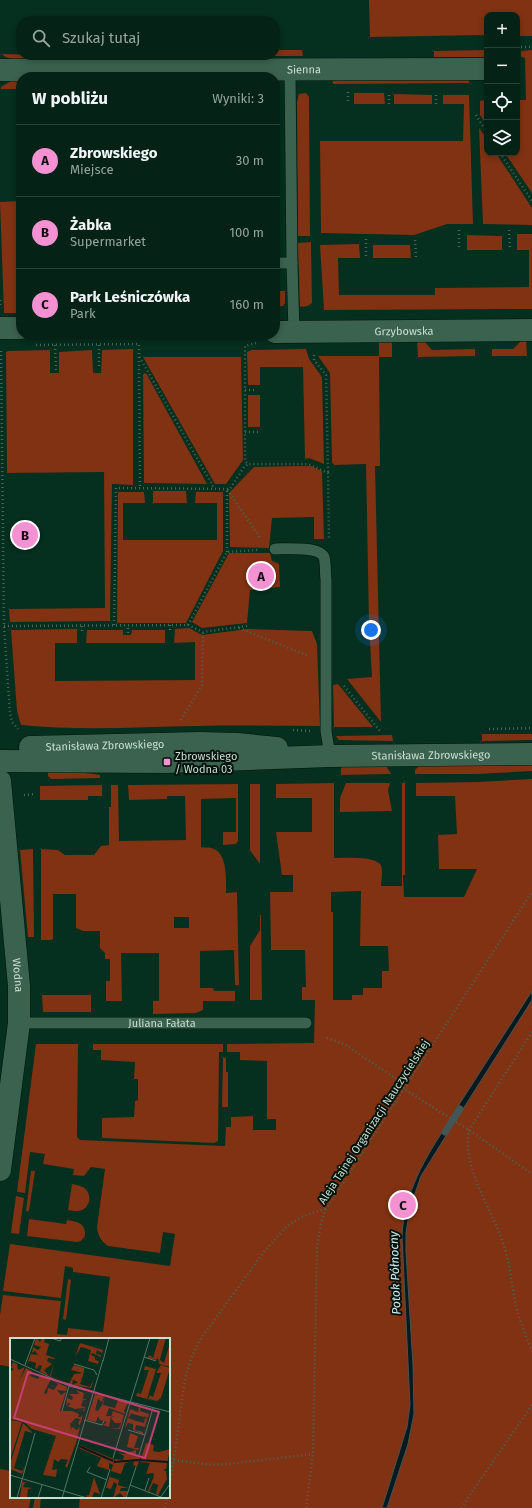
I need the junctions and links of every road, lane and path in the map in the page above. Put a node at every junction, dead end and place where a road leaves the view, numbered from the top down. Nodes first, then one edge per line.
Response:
1 (520, 47) edge
2 (532, 47) edge
3 (484, 69) edge
4 (0, 70) edge
5 (290, 70) junction
6 (348, 89) dead end
7 (389, 89) dead end
8 (436, 90) dead end
9 (348, 104) dead end
10 (389, 104) dead end
11 (436, 104) dead end
12 (476, 115) dead end
13 (484, 128) edge
14 (502, 156) edge
15 (532, 201) edge
16 (459, 230) dead end
17 (509, 230) dead end
18 (366, 239) dead end
19 (415, 240) dead end
20 (459, 250) dead end
21 (510, 250) dead end
22 (366, 258) dead end
23 (416, 258) dead end
24 (280, 263) edge
25 (292, 263) junction
26 (0, 300) edge
27 (280, 317) edge
28 (532, 330) edge
29 (13, 332) edge
30 (280, 335) edge
31 (39, 340) edge
32 (262, 340) edge
33 (55, 345) junction
34 (99, 345) junction
35 (313, 352) dead end
36 (139, 356) junction
37 (99, 367) dead end
38 (56, 371) dead end
39 (1, 377) edge
40 (245, 390) junction
41 (258, 390) dead end
42 (245, 432) junction
43 (258, 432) dead end
44 (248, 464) junction
45 (328, 473) junction
46 (140, 488) junction
47 (149, 488) junction
48 (193, 488) junction
49 (214, 488) junction
50 (227, 489) junction
51 (149, 493) dead end
52 (193, 494) dead end
53 (330, 544) dead end
54 (272, 549) junction
55 (227, 552) junction
56 (114, 625) junction
57 (128, 625) junction
58 (170, 625) junction
59 (188, 625) junction
60 (4, 626) junction
61 (82, 626) junction
62 (247, 626) dead end
63 (239, 628) junction
64 (170, 632) dead end
65 (203, 632) junction
66 (128, 633) dead end
67 (82, 634) dead end
68 (326, 663) junction
69 (341, 681) dead end
70 (10, 713) dead end
71 (178, 724) dead end
72 (380, 731) dead end
73 (0, 748) edge
74 (532, 754) edge
75 (330, 756) junction
76 (0, 761) edge
77 (0, 781) edge
78 (532, 892) edge
79 (19, 1023) junction
80 (306, 1023) dead end
81 (532, 1032) edge
82 (327, 1038) dead end
83 (404, 1089) junction
84 (469, 1130) junction
85 (0, 1170) edge
86 (532, 1174) edge
87 (326, 1209) junction
88 (532, 1352) edge
89 (531, 1408) edge
90 (313, 1454) junction
91 (174, 1460) junction
92 (170, 1482) edge
93 (167, 1498) edge
94 (165, 1508) edge
95 (306, 1508) edge
96 (461, 1508) edge

1 - 2 path
3 - 5 street, Sienna
4 - 5 street, Sienna
5 - 25 lane
6 - 9 path
7 - 10 path
8 - 11 path
12 - 13 path
14 - 15 path
16 - 20 path
17 - 21 path
18 - 22 path
19 - 23 path
24 - 25 lane
25 - 27 lane
26 - 29 path
28 - 30 street, Grzybowska
29 - 39 path
31 - 33 path
32 - 40 path
33 - 34 path
33 - 38 path
34 - 36 path
34 - 37 path
35 - 45 path
36 - 46 path
36 - 49 path
39 - 60 path
40 - 41 path
40 - 42 path
42 - 43 path
42 - 44 path
44 - 45 path
44 - 50 path
45 - 53 path
46 - 47 path
46 - 56 path
47 - 48 path
47 - 51 path
48 - 49 path
48 - 52 path
49 - 50 path
50 - 54 path
50 - 55 path
54 - 55 path
54 - 68 lane
55 - 59 path
56 - 57 path
56 - 61 path
57 - 58 path
57 - 66 path
58 - 59 path
58 - 64 path
59 - 65 path
60 - 61 path
60 - 70 path
61 - 67 path
62 - 63 path
63 - 65 path
63 - 68 path
65 - 71 path
68 - 75 lane
69 - 72 path
73 - 75 street, Stanisława Zbrowskiego
74 - 75 street, Stanisława Zbrowskiego
75 - 76 street, Stanisława Zbrowskiego
77 - 79 street, Wodna
78 - 83 path, Aleja Tajnej Organizacji Nauczycielskiej
79 - 80 lane, Juliana Fałata
79 - 85 street, Wodna
81 - 84 path
82 - 83 path
83 - 84 path
83 - 87 path, Aleja Tajnej Organizacji Nauczycielskiej
84 - 86 path
84 - 88 path
87 - 90 path, Aleja Tajnej Organizacji Nauczycielskiej
87 - 91 path
89 - 96 path
90 - 91 path
90 - 95 path, Aleja Tajnej Organizacji Nauczycielskiej
91 - 92 path
93 - 94 path

